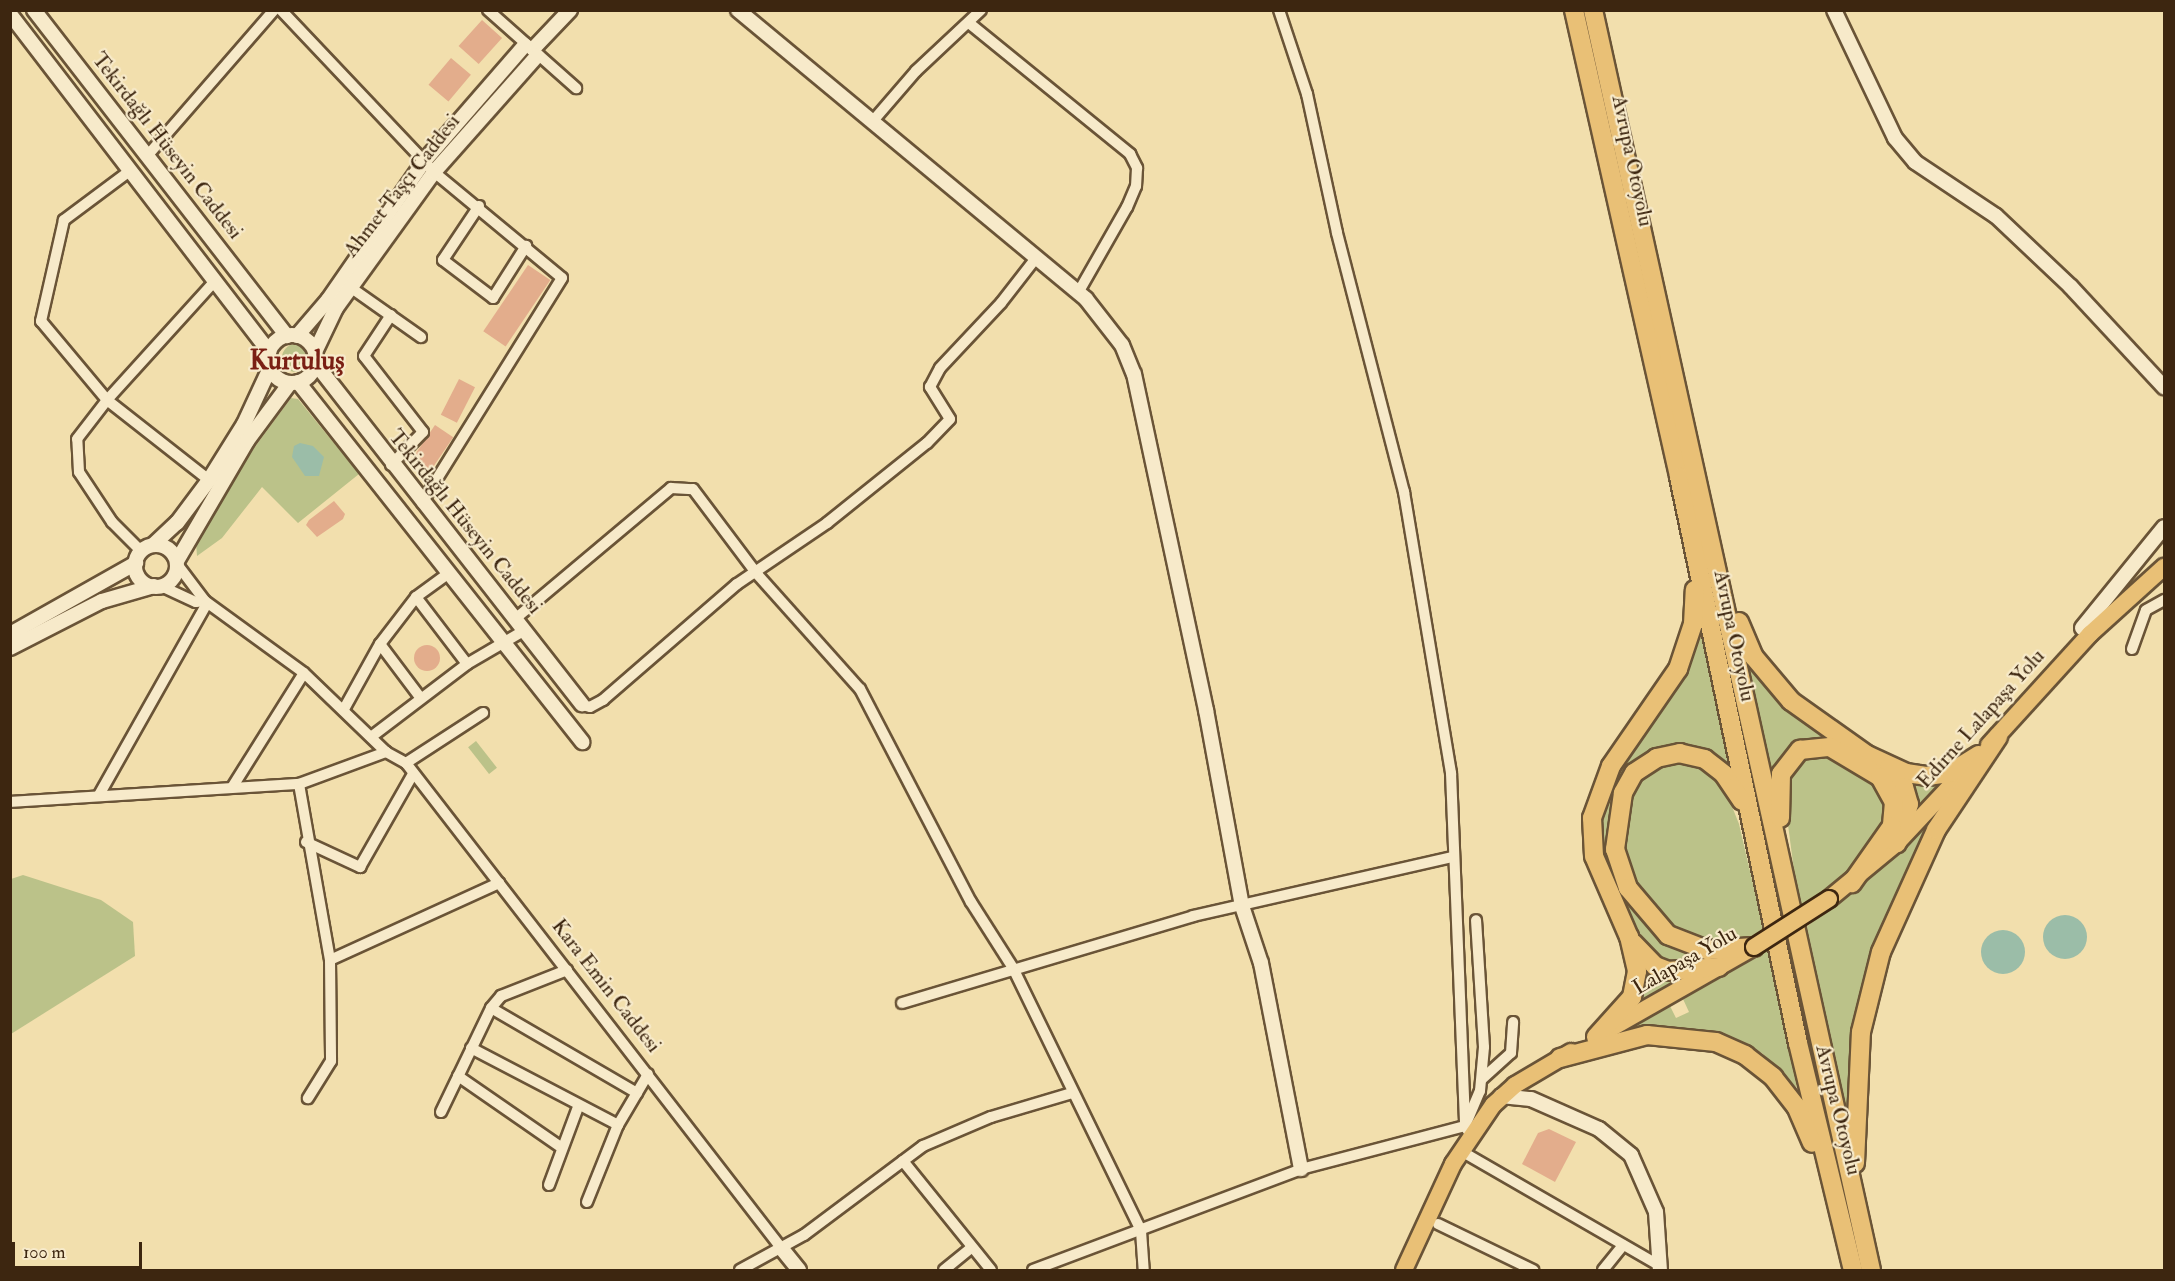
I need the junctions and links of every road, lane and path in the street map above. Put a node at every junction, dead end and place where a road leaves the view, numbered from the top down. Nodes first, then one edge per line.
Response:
1 (34, 10) edge
2 (274, 10) edge
3 (281, 10) edge
4 (488, 10) edge
5 (570, 10) edge
6 (738, 10) edge
7 (981, 10) edge
8 (1279, 10) edge
9 (1574, 10) edge
10 (1593, 10) edge
11 (1834, 10) edge
12 (10, 14) edge
13 (969, 23) junction
14 (531, 50) junction
15 (576, 88) dead end
16 (872, 122) junction
17 (148, 155) junction
18 (425, 160) junction
19 (131, 170) junction
20 (434, 172) junction
21 (479, 206) junction
22 (526, 246) junction
23 (1036, 258) junction
24 (216, 280) junction
25 (350, 287) junction
26 (1078, 293) junction
27 (391, 315) junction
28 (292, 336) junction
29 (421, 337) dead end
30 (269, 352) junction
31 (315, 358) junction
32 (270, 368) junction
33 (294, 383) junction
34 (2164, 387) edge
35 (107, 400) junction
36 (391, 465) junction
37 (209, 480) junction
38 (422, 503) junction
39 (2164, 527) edge
40 (143, 553) junction
41 (1695, 555) junction
42 (2164, 555) edge
43 (177, 562) junction
44 (2164, 567) edge
45 (449, 573) junction
46 (757, 574) junction
47 (157, 586) junction
48 (1724, 594) junction
49 (416, 597) junction
50 (2164, 600) edge
51 (206, 602) junction
52 (515, 619) junction
53 (2082, 628) junction
54 (525, 630) junction
55 (10, 634) edge
56 (380, 644) junction
57 (501, 644) junction
58 (10, 648) edge
59 (2132, 649) dead end
60 (467, 664) junction
61 (304, 673) junction
62 (420, 697) junction
63 (582, 705) joint
64 (344, 709) junction
65 (483, 713) dead end
66 (372, 737) junction
67 (1998, 737) junction
68 (582, 742) dead end
69 (386, 752) junction
70 (1978, 755) junction
71 (406, 763) junction
72 (1885, 765) junction
73 (413, 774) junction
74 (299, 784) junction
75 (233, 786) junction
76 (99, 795) junction
77 (10, 802) edge
78 (1749, 811) junction
79 (306, 842) junction
80 (1897, 843) junction
81 (1779, 855) junction
82 (1453, 857) junction
83 (500, 883) junction
84 (1852, 883) junction
85 (1829, 899) joint
86 (1242, 906) junction
87 (1476, 920) dead end
88 (1629, 937) junction
89 (1754, 947) junction
90 (330, 960) junction
91 (1013, 968) junction
92 (1719, 968) junction
93 (567, 970) junction
94 (902, 1003) dead end
95 (490, 1008) junction
96 (1513, 1022) dead end
97 (1596, 1037) junction
98 (471, 1048) junction
99 (1560, 1058) junction
100 (648, 1074) junction
101 (458, 1076) junction
102 (1482, 1079) junction
103 (637, 1093) junction
104 (1072, 1093) junction
105 (1501, 1096) junction
106 (308, 1098) dead end
107 (578, 1107) junction
108 (441, 1112) dead end
109 (618, 1125) junction
110 (1469, 1140) junction
111 (562, 1148) junction
112 (903, 1161) junction
113 (1301, 1169) junction
114 (549, 1185) dead end
115 (1854, 1192) junction
116 (1836, 1198) junction
117 (586, 1202) dead end
118 (1438, 1224) junction
119 (1141, 1231) junction
120 (1623, 1245) junction
121 (971, 1248) junction
122 (782, 1249) junction
123 (1660, 1268) edge
124 (740, 1270) edge
125 (799, 1270) edge
126 (944, 1270) edge
127 (991, 1270) edge
128 (1033, 1270) edge
129 (1144, 1270) edge
130 (1404, 1270) edge
131 (1416, 1270) edge
132 (1533, 1270) edge
133 (1603, 1270) edge
134 (1853, 1270) edge
135 (1871, 1270) edge

1 - 17 main road, Tekirdağlı Hüseyin Caddesi
2 - 17 street
3 - 18 street
4 - 14 street
5 - 14 main road
6 - 16 main road
7 - 13 street
8 - 82 street
9 - 41 highway, Avrupa Otoyolu
10 - 48 highway, Avrupa Otoyolu
11 - 34 main road
12 - 19 main road
13 - 16 street
13 - 26 street
14 - 15 street
14 - 18 main road, Ahmet Taşçı Caddesi
14 - 20 main road, Ahmet Taşçı Caddesi
16 - 23 main road
17 - 28 main road, Tekirdağlı Hüseyin Caddesi
18 - 20 street
18 - 28 main road, Ahmet Taşçı Caddesi
19 - 24 main road
19 - 35 street
20 - 21 street
20 - 25 main road, Ahmet Taşçı Caddesi
21 - 22 street
21 - 22 street
22 - 38 street
23 - 26 main road
23 - 46 street
24 - 30 main road
24 - 35 street
25 - 27 street
25 - 31 main road, Ahmet Taşçı Caddesi
26 - 86 main road
27 - 29 street
27 - 36 street
28 - 30 main road, Ahmet Taşçı Caddesi
28 - 31 main road, Tekirdağlı Hüseyin Caddesi
30 - 32 main road
31 - 33 main road, Ahmet Taşçı Caddesi
31 - 36 main road, Tekirdağlı Hüseyin Caddesi
32 - 33 main road
32 - 37 main road
33 - 43 main road
33 - 45 main road
35 - 37 street
35 - 40 street
36 - 38 main road, Tekirdağlı Hüseyin Caddesi
37 - 40 main road
38 - 52 main road, Tekirdağlı Hüseyin Caddesi
39 - 53 main road
40 - 43 main road
40 - 47 main road
40 - 55 main road
41 - 78 highway, Avrupa Otoyolu
41 - 88 highway
42 - 53 main road
43 - 47 main road
43 - 51 street
44 - 67 main road, Edirne Lalapaşa Yolu
45 - 49 street
45 - 57 main road
46 - 52 street
46 - 63 street
46 - 91 street
47 - 51 street
47 - 58 main road
48 - 72 highway
48 - 81 highway, Avrupa Otoyolu
49 - 56 street
49 - 60 street
50 - 59 street
51 - 61 street, Kara Emin Caddesi
51 - 76 street
52 - 54 main road, Tekirdağlı Hüseyin Caddesi
53 - 70 main road
54 - 57 street
54 - 63 main road, Tekirdağlı Hüseyin Caddesi
56 - 62 street
56 - 64 street
57 - 60 street
57 - 68 main road
60 - 62 street
61 - 64 street, Kara Emin Caddesi
61 - 75 street
62 - 66 street
64 - 66 street, Kara Emin Caddesi
65 - 71 street
66 - 69 street, Kara Emin Caddesi
67 - 70 main road, Edirne Lalapaşa Yolu
67 - 115 highway
69 - 71 street, Kara Emin Caddesi
69 - 74 street
70 - 72 highway
70 - 80 main road, Edirne Lalapaşa Yolu
71 - 73 street, Kara Emin Caddesi
72 - 80 highway
73 - 79 street
73 - 83 street, Kara Emin Caddesi
74 - 75 street
74 - 79 street
75 - 76 street
76 - 77 street
78 - 89 highway
78 - 116 highway, Avrupa Otoyolu
79 - 90 street
80 - 84 main road, Edirne Lalapaşa Yolu
81 - 84 highway
81 - 115 highway, Avrupa Otoyolu
82 - 86 street
82 - 110 street
83 - 90 street
83 - 93 street, Kara Emin Caddesi
84 - 85 main road, Edirne Lalapaşa Yolu
85 - 89 main road, Lalapaşa Yolu, bridge
86 - 91 street
86 - 113 main road
87 - 102 street
88 - 92 highway
88 - 97 highway
89 - 92 main road, Lalapaşa Yolu
90 - 106 street
91 - 94 street
91 - 104 street
92 - 97 main road, Lalapaşa Yolu
93 - 95 street
93 - 100 street, Kara Emin Caddesi
95 - 98 street
95 - 103 street
96 - 102 street
97 - 99 main road, Lalapaşa Yolu
98 - 101 street
98 - 107 street
99 - 105 main road, Lalapaşa Yolu
99 - 116 highway
100 - 103 street
100 - 122 street, Kara Emin Caddesi
101 - 108 street
101 - 111 street
102 - 110 street
103 - 109 street
104 - 112 street
104 - 119 street
105 - 110 main road
105 - 123 main road
107 - 109 street
107 - 111 street
109 - 117 street
110 - 113 street
110 - 118 main road
110 - 120 street
110 - 130 main road
111 - 114 street
112 - 121 street
112 - 122 street
113 - 119 street
115 - 135 highway, Avrupa Otoyolu
116 - 134 highway, Avrupa Otoyolu
118 - 131 main road
118 - 132 street
119 - 128 street
119 - 129 street
120 - 123 street
120 - 133 street
121 - 126 street
121 - 127 street
122 - 124 street
122 - 125 main road, Kara Emin Caddesi

